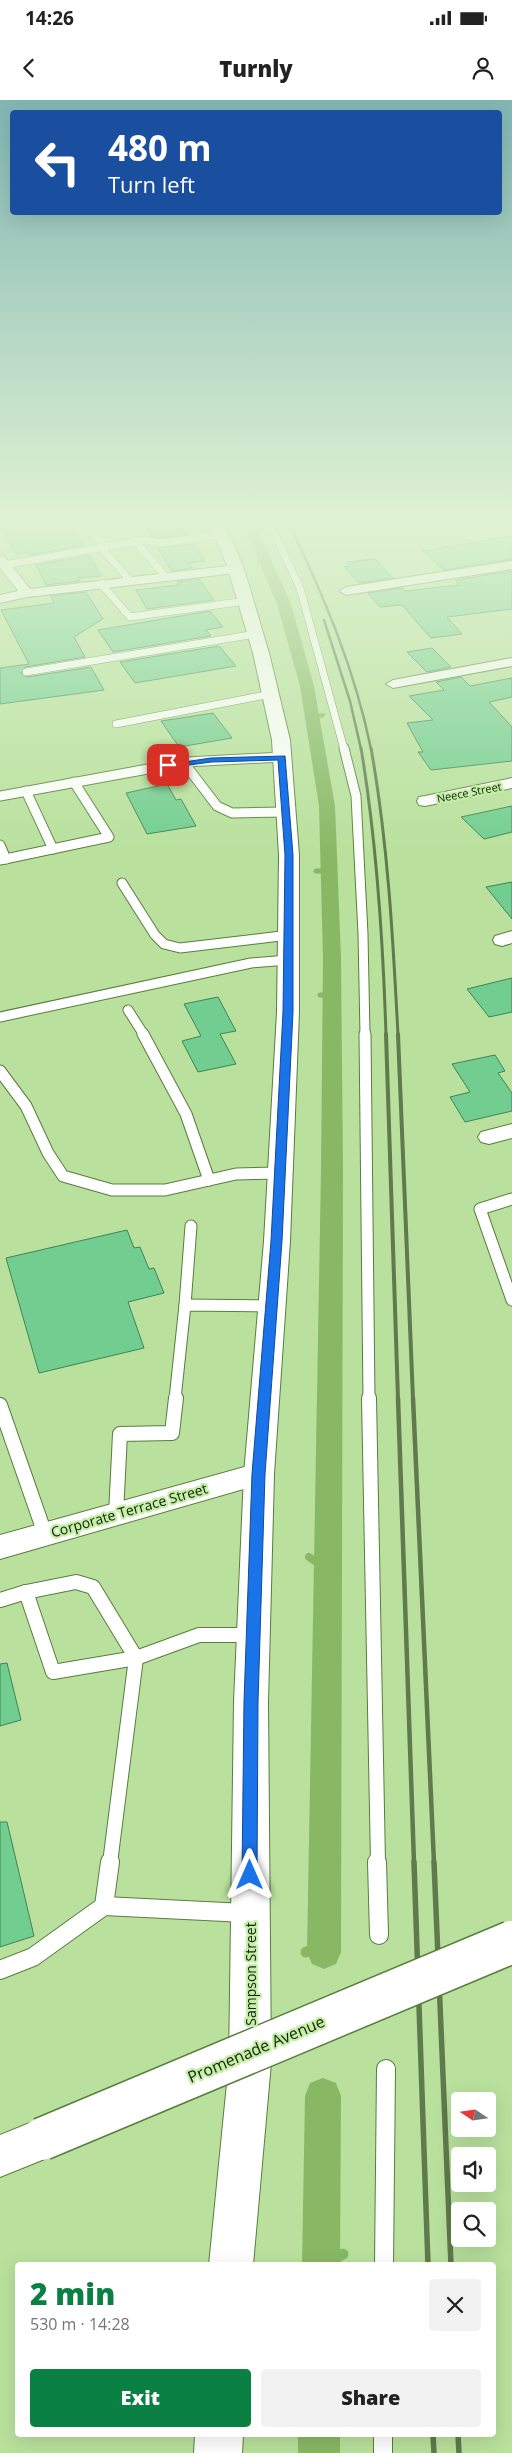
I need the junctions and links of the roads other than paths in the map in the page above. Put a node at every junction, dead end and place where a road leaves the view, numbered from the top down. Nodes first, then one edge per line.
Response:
1 (256, 634) joint
2 (313, 634) edge
3 (512, 662) edge
4 (26, 672) dead end
5 (393, 684) dead end
6 (271, 694) junction
7 (116, 724) dead end
8 (282, 757) junction
9 (186, 762) junction
10 (74, 782) junction
11 (512, 784) edge
12 (26, 791) junction
13 (0, 796) edge
14 (425, 801) dead end
15 (286, 812) junction
16 (0, 845) edge
17 (53, 849) junction
18 (3, 859) edge
19 (122, 883) dead end
20 (289, 935) junction
21 (288, 960) junction
22 (128, 1010) dead end
23 (0, 1017) edge
24 (0, 1071) edge
25 (512, 1131) edge
26 (489, 1137) dead end
27 (280, 1173) junction
28 (208, 1180) junction
29 (512, 1199) edge
30 (191, 1226) dead end
31 (512, 1300) edge
32 (186, 1305) junction
33 (272, 1306) junction
34 (0, 1405) edge
35 (259, 1474) junction
36 (116, 1514) junction
37 (45, 1534) junction
38 (0, 1547) edge
39 (26, 1592) junction
40 (0, 1600) edge
41 (254, 1635) junction
42 (136, 1658) junction
43 (104, 1906) junction
44 (249, 1914) junction
45 (379, 1935) dead end
46 (512, 1942) edge
47 (0, 1970) edge
48 (386, 2069) dead end
49 (0, 2156) edge
50 (231, 2262) edge
51 (384, 2262) edge
52 (218, 2437) edge
53 (383, 2437) edge
54 (218, 2453) edge
55 (383, 2453) edge

1 - 4 lane
1 - 6 street, Sampson Street
2 - 45 lane
3 - 5 street
6 - 7 lane
6 - 8 street, Sampson Street
8 - 9 lane
8 - 15 street, Sampson Street
9 - 10 lane
9 - 15 lane
10 - 12 lane
10 - 17 lane
11 - 14 street, Neece Street
12 - 13 lane
12 - 17 lane
15 - 20 street, Sampson Street
16 - 18 lane
17 - 18 lane
19 - 20 lane
20 - 21 street, Sampson Street
21 - 23 lane
21 - 27 street, Sampson Street
22 - 28 lane
24 - 28 lane
25 - 26 street
27 - 28 lane
27 - 33 street, Sampson Street
29 - 31 lane
30 - 32 lane
32 - 33 lane
32 - 36 lane
33 - 35 street, Sampson Street
34 - 37 lane
35 - 36 street, Corporate Terrace Street
35 - 41 street, Sampson Street
36 - 37 street, Corporate Terrace Street
37 - 38 street, Corporate Terrace Street
39 - 40 lane
39 - 42 lane
39 - 42 lane
41 - 42 lane
41 - 44 street, Sampson Street
42 - 43 lane
43 - 44 lane
43 - 47 lane
44 - 50 street, Sampson Street
46 - 49 street, Promenade Avenue, bridge
48 - 51 lane
52 - 54 street
53 - 55 lane

